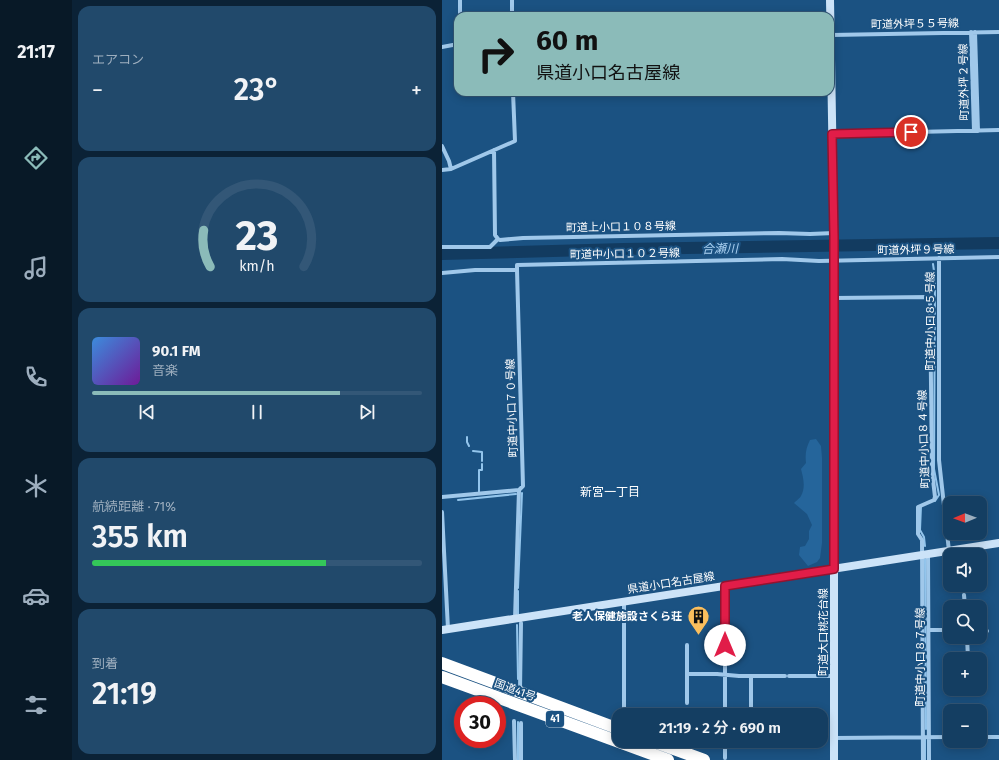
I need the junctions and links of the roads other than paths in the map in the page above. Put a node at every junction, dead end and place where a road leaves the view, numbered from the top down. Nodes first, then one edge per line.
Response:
1 (460, 0) edge
2 (512, 0) edge
3 (830, 0) edge
4 (460, 12) edge
5 (512, 12) edge
6 (830, 12) edge
7 (973, 32) junction
8 (999, 32) edge
9 (834, 35) edge
10 (454, 45) edge
11 (442, 47) edge
12 (514, 96) edge
13 (832, 96) edge
14 (999, 130) edge
15 (976, 131) junction
16 (832, 134) junction
17 (442, 146) edge
18 (494, 150) junction
19 (452, 169) junction
20 (442, 170) edge
21 (834, 234) junction
22 (498, 239) junction
23 (442, 247) edge
24 (999, 257) edge
25 (938, 258) junction
26 (834, 260) junction
27 (517, 270) junction
28 (442, 273) edge
29 (834, 298) junction
30 (519, 490) junction
31 (442, 497) edge
32 (442, 512) edge
33 (999, 543) edge
34 (949, 548) edge
35 (968, 548) edge
36 (943, 552) edge
37 (925, 554) junction
38 (834, 569) junction
39 (725, 586) junction
40 (964, 595) dead end
41 (964, 600) edge
42 (624, 602) junction
43 (518, 621) junction
44 (445, 630) edge
45 (929, 630) junction
46 (943, 630) edge
47 (686, 645) dead end
48 (442, 663) edge
49 (687, 674) junction
50 (725, 675) junction
51 (751, 676) junction
52 (834, 676) junction
53 (442, 677) edge
54 (520, 692) junction
55 (687, 703) dead end
56 (624, 708) edge
57 (725, 708) edge
58 (752, 708) edge
59 (514, 721) dead end
60 (521, 723) dead end
61 (612, 726) edge
62 (923, 737) junction
63 (929, 737) junction
64 (943, 737) edge
65 (987, 737) edge
66 (999, 737) edge
67 (834, 738) junction
68 (671, 748) edge
69 (725, 748) edge
70 (725, 758) dead end
71 (514, 760) edge
72 (521, 760) edge
73 (668, 760) edge
74 (704, 760) edge
75 (834, 760) edge
76 (923, 760) edge
77 (929, 760) edge

1 - 4 street
2 - 5 street
3 - 6 street, 町道大口桃花台線
7 - 8 street, 町道外坪５５号線
7 - 9 street, 町道外坪５５号線
7 - 15 street, 町道外坪２号線
10 - 11 street
12 - 18 street
13 - 16 street, 町道大口桃花台線
14 - 15 street
15 - 16 street
16 - 21 street, 町道大口桃花台線
17 - 19 street
18 - 19 street
18 - 22 street
19 - 20 street
21 - 22 street, 町道上小口１０８号線
21 - 26 street, 町道大口桃花台線
22 - 23 street
24 - 25 street, 町道外坪９号線
25 - 26 street, 町道外坪９号線
25 - 34 street, 町道中小口８５号線
26 - 27 street, 町道中小口１０２号線
26 - 29 street, 町道大口桃花台線
27 - 28 street
27 - 30 street, 町道中小口７０号線
29 - 37 street, 町道中小口８４号線
29 - 38 street, 町道大口桃花台線
30 - 31 street
30 - 43 street, 町道中小口７０号線
32 - 44 street
33 - 35 street, 県道小口名古屋線
36 - 37 street, 県道小口名古屋線
37 - 38 street, 県道小口名古屋線
37 - 45 street, 町道中小口８７号線
37 - 62 street, 町道中小口８４号線
38 - 39 street, 県道小口名古屋線
38 - 52 street, 町道大口桃花台線
39 - 42 street, 県道小口名古屋線
39 - 50 street
40 - 41 street
42 - 43 street, 県道小口名古屋線
42 - 56 street
43 - 44 street, 県道小口名古屋線
43 - 54 street, 町道中小口７０号線
45 - 46 street
45 - 63 street, 町道中小口８７号線
47 - 49 street
48 - 54 highway, 国道41号 / 41
49 - 50 street
49 - 55 street
50 - 51 street
50 - 57 street
51 - 52 street
51 - 58 street
52 - 67 street, 町道大口桃花台線
53 - 73 highway, 国道41号 / 41
54 - 61 highway, 国道41号 / 41
59 - 71 street
60 - 72 street
62 - 63 street
62 - 67 street
62 - 76 street, 町道中小口８４号線
63 - 64 street
63 - 77 street, 町道中小口８７号線
65 - 66 street
67 - 75 street, 町道大口桃花台線
68 - 74 highway
69 - 70 street

